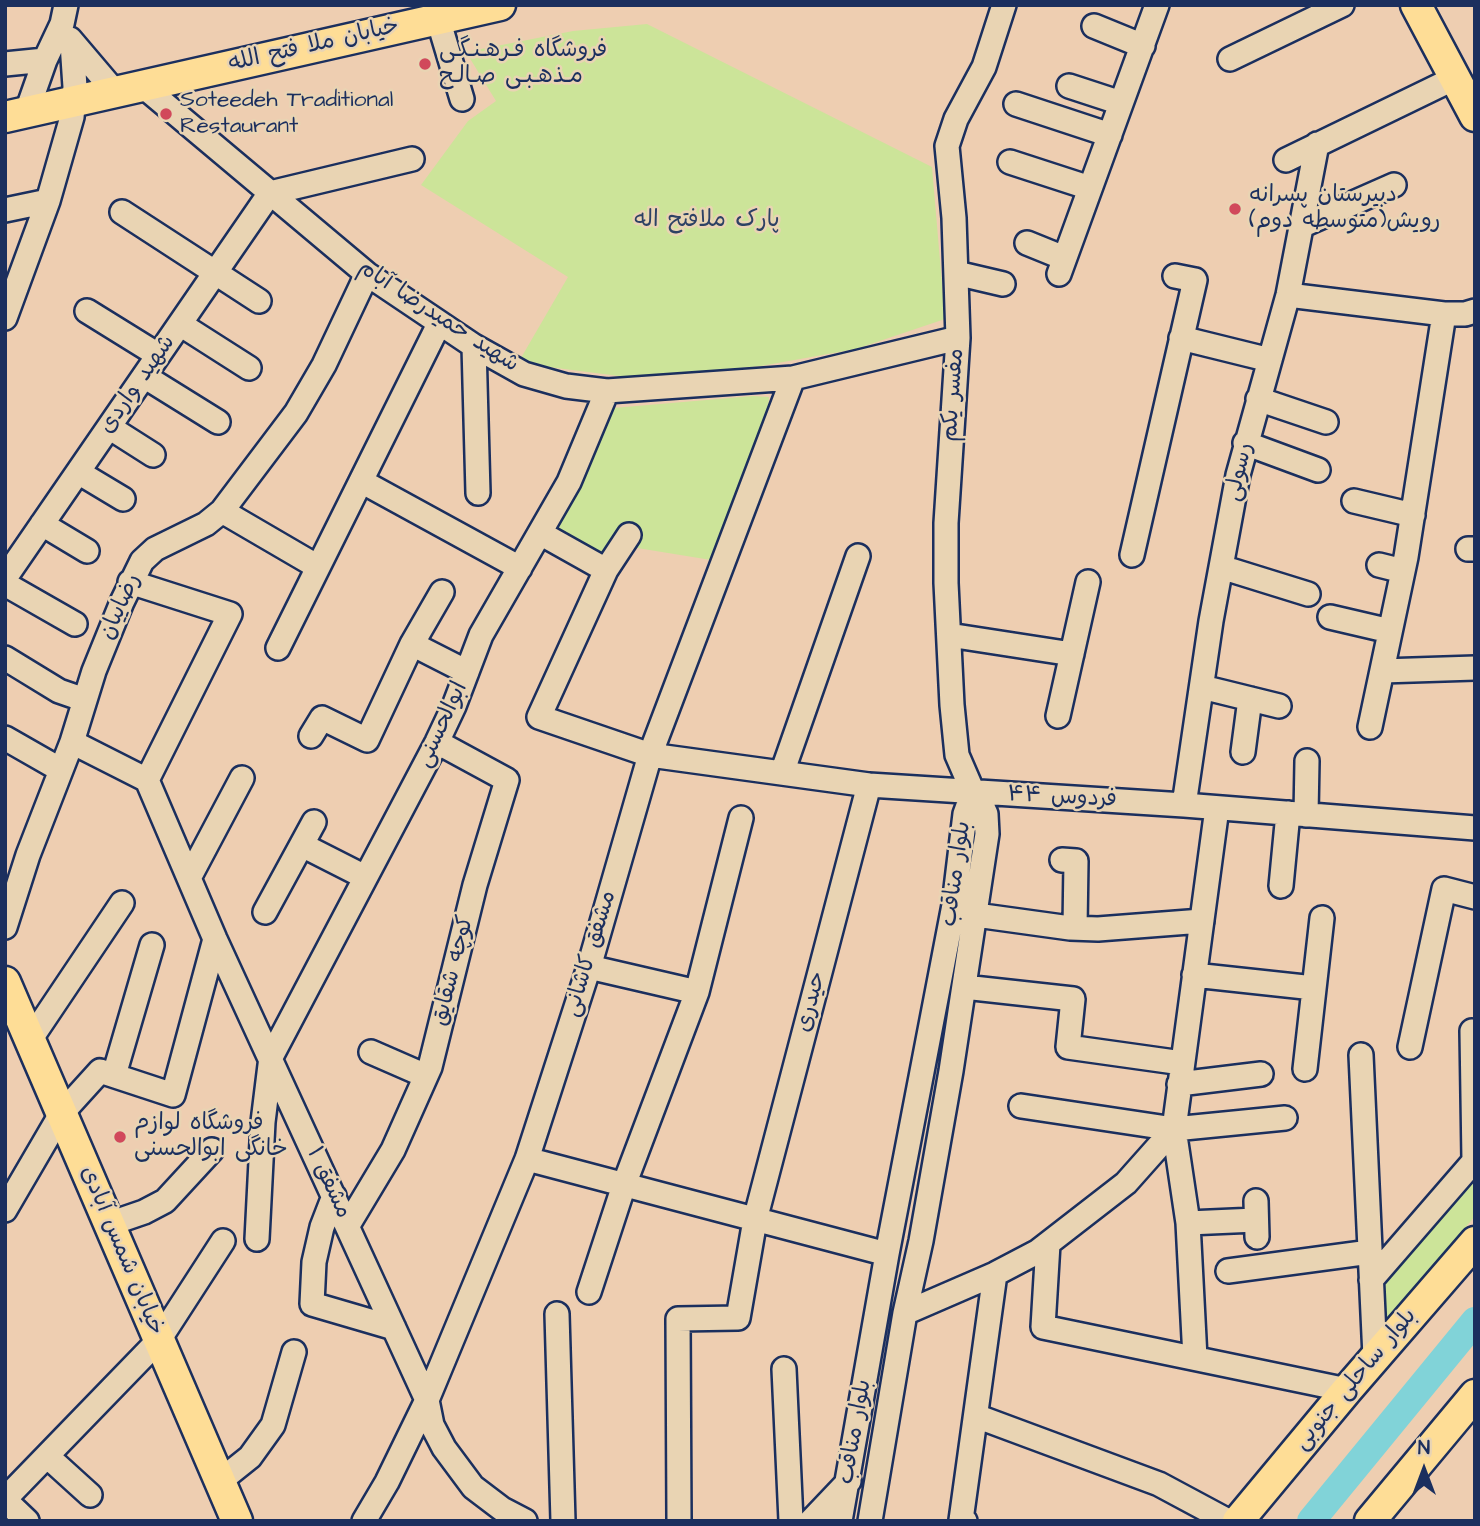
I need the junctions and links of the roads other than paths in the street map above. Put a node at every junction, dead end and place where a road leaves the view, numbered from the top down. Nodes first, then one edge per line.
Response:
1 (500, 5) edge
2 (1004, 5) edge
3 (1157, 5) edge
4 (1342, 5) edge
5 (1416, 5) edge
6 (438, 19) junction
7 (1094, 26) dead end
8 (59, 35) edge
9 (1143, 46) junction
10 (1230, 60) dead end
11 (5, 64) edge
12 (1455, 78) junction
13 (1069, 86) dead end
14 (129, 89) junction
15 (462, 99) dead end
16 (72, 101) junction
17 (1121, 103) junction
18 (1016, 104) dead end
19 (16, 114) edge
20 (1474, 114) edge
21 (1110, 135) junction
22 (1317, 144) junction
23 (412, 159) dead end
24 (1286, 160) dead end
25 (1010, 162) dead end
26 (1394, 185) dead end
27 (1090, 188) junction
28 (270, 193) junction
29 (48, 201) junction
30 (5, 210) edge
31 (122, 212) dead end
32 (1301, 226) junction
33 (1027, 243) dead end
34 (215, 273) junction
35 (956, 273) junction
36 (367, 274) junction
37 (1174, 276) dead end
38 (1003, 284) dead end
39 (1289, 295) junction
40 (259, 301) dead end
41 (87, 311) dead end
42 (1475, 311) edge
43 (1444, 314) junction
44 (5, 318) edge
45 (180, 324) junction
46 (439, 324) junction
47 (958, 338) junction
48 (1181, 338) junction
49 (474, 346) junction
50 (158, 355) junction
51 (1270, 360) junction
52 (249, 368) dead end
53 (144, 376) junction
54 (793, 378) junction
55 (607, 391) junction
56 (1258, 399) junction
57 (218, 422) dead end
58 (1326, 422) dead end
59 (109, 427) junction
60 (1245, 443) junction
61 (153, 455) dead end
62 (1318, 470) dead end
63 (78, 472) junction
64 (361, 481) junction
65 (478, 493) dead end
66 (123, 499) dead end
67 (1354, 500) dead end
68 (222, 511) junction
69 (1413, 515) junction
70 (42, 524) junction
71 (540, 533) junction
72 (629, 535) dead end
73 (87, 551) dead end
74 (1132, 555) dead end
75 (858, 556) dead end
76 (1379, 565) dead end
77 (318, 567) junction
78 (1220, 567) junction
79 (520, 568) junction
80 (606, 570) junction
81 (1403, 570) junction
82 (5, 578) edge
83 (130, 582) junction
84 (1088, 582) dead end
85 (5, 584) edge
86 (442, 592) dead end
87 (1308, 594) dead end
88 (1330, 617) dead end
89 (75, 624) dead end
90 (1390, 631) junction
91 (949, 635) junction
92 (412, 644) junction
93 (278, 648) dead end
94 (1072, 654) junction
95 (5, 658) edge
96 (1475, 668) edge
97 (1382, 671) junction
98 (467, 672) junction
99 (1202, 687) junction
100 (1250, 699) junction
101 (85, 700) junction
102 (1279, 706) dead end
103 (1058, 716) dead end
104 (1370, 727) dead end
105 (311, 736) dead end
106 (5, 738) edge
107 (72, 742) junction
108 (437, 742) junction
109 (1243, 752) dead end
110 (650, 755) junction
111 (1307, 761) dead end
112 (61, 770) junction
113 (782, 773) junction
114 (243, 778) dead end
115 (147, 780) junction
116 (869, 785) junction
117 (973, 793) junction
118 (1184, 805) junction
119 (1217, 808) junction
120 (1297, 814) junction
121 (741, 818) dead end
122 (314, 822) dead end
123 (1475, 828) edge
124 (302, 845) junction
125 (1062, 860) dead end
126 (365, 877) junction
127 (189, 878) junction
128 (1281, 886) dead end
129 (1475, 897) edge
130 (122, 903) dead end
131 (265, 912) dead end
132 (976, 915) junction
133 (1322, 918) dead end
134 (1202, 921) junction
135 (5, 928) edge
136 (1075, 928) junction
137 (215, 939) junction
138 (152, 945) dead end
139 (589, 967) junction
140 (1194, 975) junction
141 (5, 982) edge
142 (964, 987) junction
143 (1314, 988) junction
144 (697, 992) junction
145 (1472, 1031) dead end
146 (30, 1040) junction
147 (1410, 1047) dead end
148 (371, 1052) dead end
149 (1361, 1055) dead end
150 (271, 1057) junction
151 (1305, 1069) dead end
152 (1181, 1074) junction
153 (1261, 1074) dead end
154 (114, 1075) junction
155 (426, 1076) junction
156 (1021, 1106) dead end
157 (61, 1114) junction
158 (1285, 1118) dead end
159 (1174, 1129) junction
160 (212, 1150) dead end
161 (527, 1159) junction
162 (1474, 1161) edge
163 (624, 1185) junction
164 (334, 1196) junction
165 (5, 1210) edge
166 (1256, 1219) dead end
167 (755, 1220) junction
168 (1188, 1223) junction
169 (109, 1224) junction
170 (348, 1225) junction
171 (257, 1238) dead end
172 (223, 1241) dead end
173 (1475, 1242) edge
174 (1048, 1244) junction
175 (1370, 1252) junction
176 (887, 1254) junction
177 (1228, 1270) dead end
178 (995, 1274) junction
179 (1371, 1280) junction
180 (589, 1292) dead end
181 (905, 1313) junction
182 (557, 1314) dead end
183 (394, 1328) junction
184 (159, 1340) junction
185 (294, 1352) dead end
186 (1195, 1357) junction
187 (1375, 1357) junction
188 (784, 1369) dead end
189 (1347, 1390) junction
190 (1475, 1395) edge
191 (426, 1400) junction
192 (976, 1416) junction
193 (47, 1456) junction
194 (220, 1481) junction
195 (849, 1481) junction
196 (90, 1494) dead end
197 (5, 1499) edge
198 (499, 1515) edge
199 (963, 1520) edge
200 (27, 1521) edge
201 (237, 1521) edge
202 (364, 1521) edge
203 (525, 1521) edge
204 (563, 1521) edge
205 (679, 1521) edge
206 (791, 1521) edge
207 (811, 1521) edge
208 (840, 1521) edge
209 (870, 1521) edge
210 (1228, 1521) edge
211 (1238, 1521) edge
212 (1370, 1521) edge

1 - 6 main road, خیابان ملا فتح الله
2 - 35 street, مفسر یکم
3 - 9 street
4 - 10 street
5 - 12 main road
6 - 14 main road, خیابان ملا فتح الله
6 - 15 street
7 - 9 street
8 - 11 street
8 - 14 street, شهید حمیدرضا آبام
8 - 16 street
8 - 19 street
9 - 17 street
12 - 20 main road
12 - 22 street
13 - 17 street
14 - 16 main road, خیابان ملا فتح الله
14 - 28 street, شهید حمیدرضا آبام
16 - 19 main road, خیابان ملا فتح الله
16 - 29 street
17 - 21 street
18 - 21 street
21 - 27 street
22 - 24 street
22 - 32 street, رسولی
23 - 28 street
25 - 27 street
26 - 32 street
27 - 33 street
28 - 34 street, شهید واردی
28 - 36 street, شهید حمیدرضا آبام
29 - 30 street
29 - 44 street
31 - 34 street
32 - 39 street, رسولی
34 - 40 street
34 - 45 street, شهید واردی
35 - 38 street
35 - 47 street, مفسر یکم
36 - 46 street, شهید حمیدرضا آبام
36 - 68 street, رضاییان
37 - 48 street
39 - 43 street
39 - 51 street, رسولی
41 - 50 street
42 - 43 street
43 - 69 street
45 - 50 street, شهید واردی
45 - 52 street
46 - 49 street, شهید حمیدرضا آبام
46 - 64 street
47 - 54 street, شهید حمیدرضا آبام
47 - 91 street, مفسر یکم
48 - 51 street
48 - 74 street
49 - 55 street, شهید حمیدرضا آبام
49 - 65 street
50 - 53 street, شهید واردی
51 - 56 street, رسولی
53 - 57 street
53 - 59 street, شهید واردی
54 - 55 street, شهید حمیدرضا آبام
54 - 110 street, مشفق کاشانی
55 - 71 street, ابوالحسنی
56 - 58 street
56 - 60 street, رسولی
59 - 61 street
59 - 63 street, شهید واردی
60 - 62 street
60 - 78 street, رسولی
63 - 66 street
63 - 70 street, شهید واردی
64 - 77 street
64 - 79 street
67 - 69 street
68 - 77 street
68 - 83 street, رضاییان
69 - 81 street
70 - 73 street
70 - 82 street, شهید واردی
71 - 79 street, ابوالحسنی
71 - 80 street
72 - 80 street
75 - 113 street
76 - 81 street
77 - 93 street
78 - 87 street
78 - 99 street, رسولی
79 - 98 street, ابوالحسنی
80 - 110 street, فردوس ۴۴
81 - 90 street
83 - 101 street, رضاییان
83 - 115 street
84 - 94 street
85 - 89 street
86 - 92 street
88 - 90 street
90 - 97 street
91 - 94 street
91 - 117 street, مفسر یکم
92 - 98 street
92 - 105 street
94 - 103 street
95 - 101 street
96 - 97 street
97 - 104 street
98 - 108 street, ابوالحسنی
99 - 100 street
99 - 118 street, رسولی
100 - 102 street
100 - 109 street
101 - 107 street, رضاییان
106 - 112 street
107 - 112 street, رضاییان
107 - 115 street
108 - 126 street, ابوالحسنی
108 - 155 street, کوچه شقایق
110 - 113 street, فردوس ۴۴
110 - 139 street, مشفق کاشانی
111 - 120 street
112 - 135 street, رضاییان
113 - 116 street, فردوس ۴۴
114 - 127 street
115 - 127 street, مشفق ۱
116 - 117 street, فردوس ۴۴
116 - 167 street, حیدری
117 - 118 street, فردوس ۴۴
117 - 132 street, بلوار مناقب
117 - 176 street, بلوار مناقب
118 - 119 street, فردوس ۴۴
119 - 120 street, فردوس ۴۴
119 - 134 street
120 - 123 street, فردوس ۴۴
120 - 128 street
121 - 144 street
122 - 124 street
124 - 126 street
124 - 131 street
125 - 136 street
126 - 150 street, ابوالحسنی
127 - 137 street, مشفق ۱
129 - 147 street
130 - 146 street
132 - 136 street
132 - 142 street, بلوار مناقب
133 - 143 street
134 - 136 street
134 - 140 street
137 - 150 street, مشفق ۱
137 - 154 street
138 - 154 street
139 - 144 street
139 - 161 street, مشفق کاشانی
140 - 143 street
140 - 152 street
141 - 146 main road, خیابان شمس آبادی
142 - 152 street
142 - 181 street, بلوار مناقب
143 - 151 street
144 - 163 street
145 - 162 street
146 - 157 main road, خیابان شمس آبادی
148 - 155 street
149 - 175 street
150 - 164 street, مشفق ۱
150 - 171 street
152 - 153 street
152 - 159 street
154 - 157 street
155 - 170 street, کوچه شقایق
156 - 159 street
157 - 165 street
157 - 169 main road, خیابان شمس آبادی
158 - 159 street
159 - 168 street
159 - 174 street
160 - 169 street
161 - 163 street
161 - 191 street, مشفق کاشانی
162 - 179 street
163 - 167 street
163 - 180 street
164 - 170 street, مشفق ۱
164 - 183 street
166 - 168 street
167 - 176 street
167 - 205 street, حیدری
168 - 186 street
169 - 184 main road, خیابان شمس آبادی
170 - 183 street, مشفق ۱
172 - 184 street
173 - 187 main road, بلوار ساحلی جنوبی
174 - 178 street
174 - 186 street
175 - 177 street
175 - 179 street
176 - 195 street, بلوار مناقب
178 - 181 street
178 - 192 street
179 - 187 street
181 - 209 street, بلوار مناقب
182 - 204 street
183 - 191 street, مشفق ۱
184 - 193 street
184 - 194 main road, خیابان شمس آبادی
185 - 194 street
186 - 189 street
187 - 189 main road, بلوار ساحلی جنوبی
188 - 206 street
189 - 211 main road, بلوار ساحلی جنوبی
190 - 212 main road
191 - 198 street, مشفق ۱
191 - 202 street, مشفق کاشانی
192 - 199 street
192 - 210 street
193 - 196 street
193 - 197 street
194 - 201 main road, خیابان شمس آبادی
195 - 207 street
195 - 208 street, بلوار مناقب
197 - 200 street
198 - 203 street, مشفق ۱

